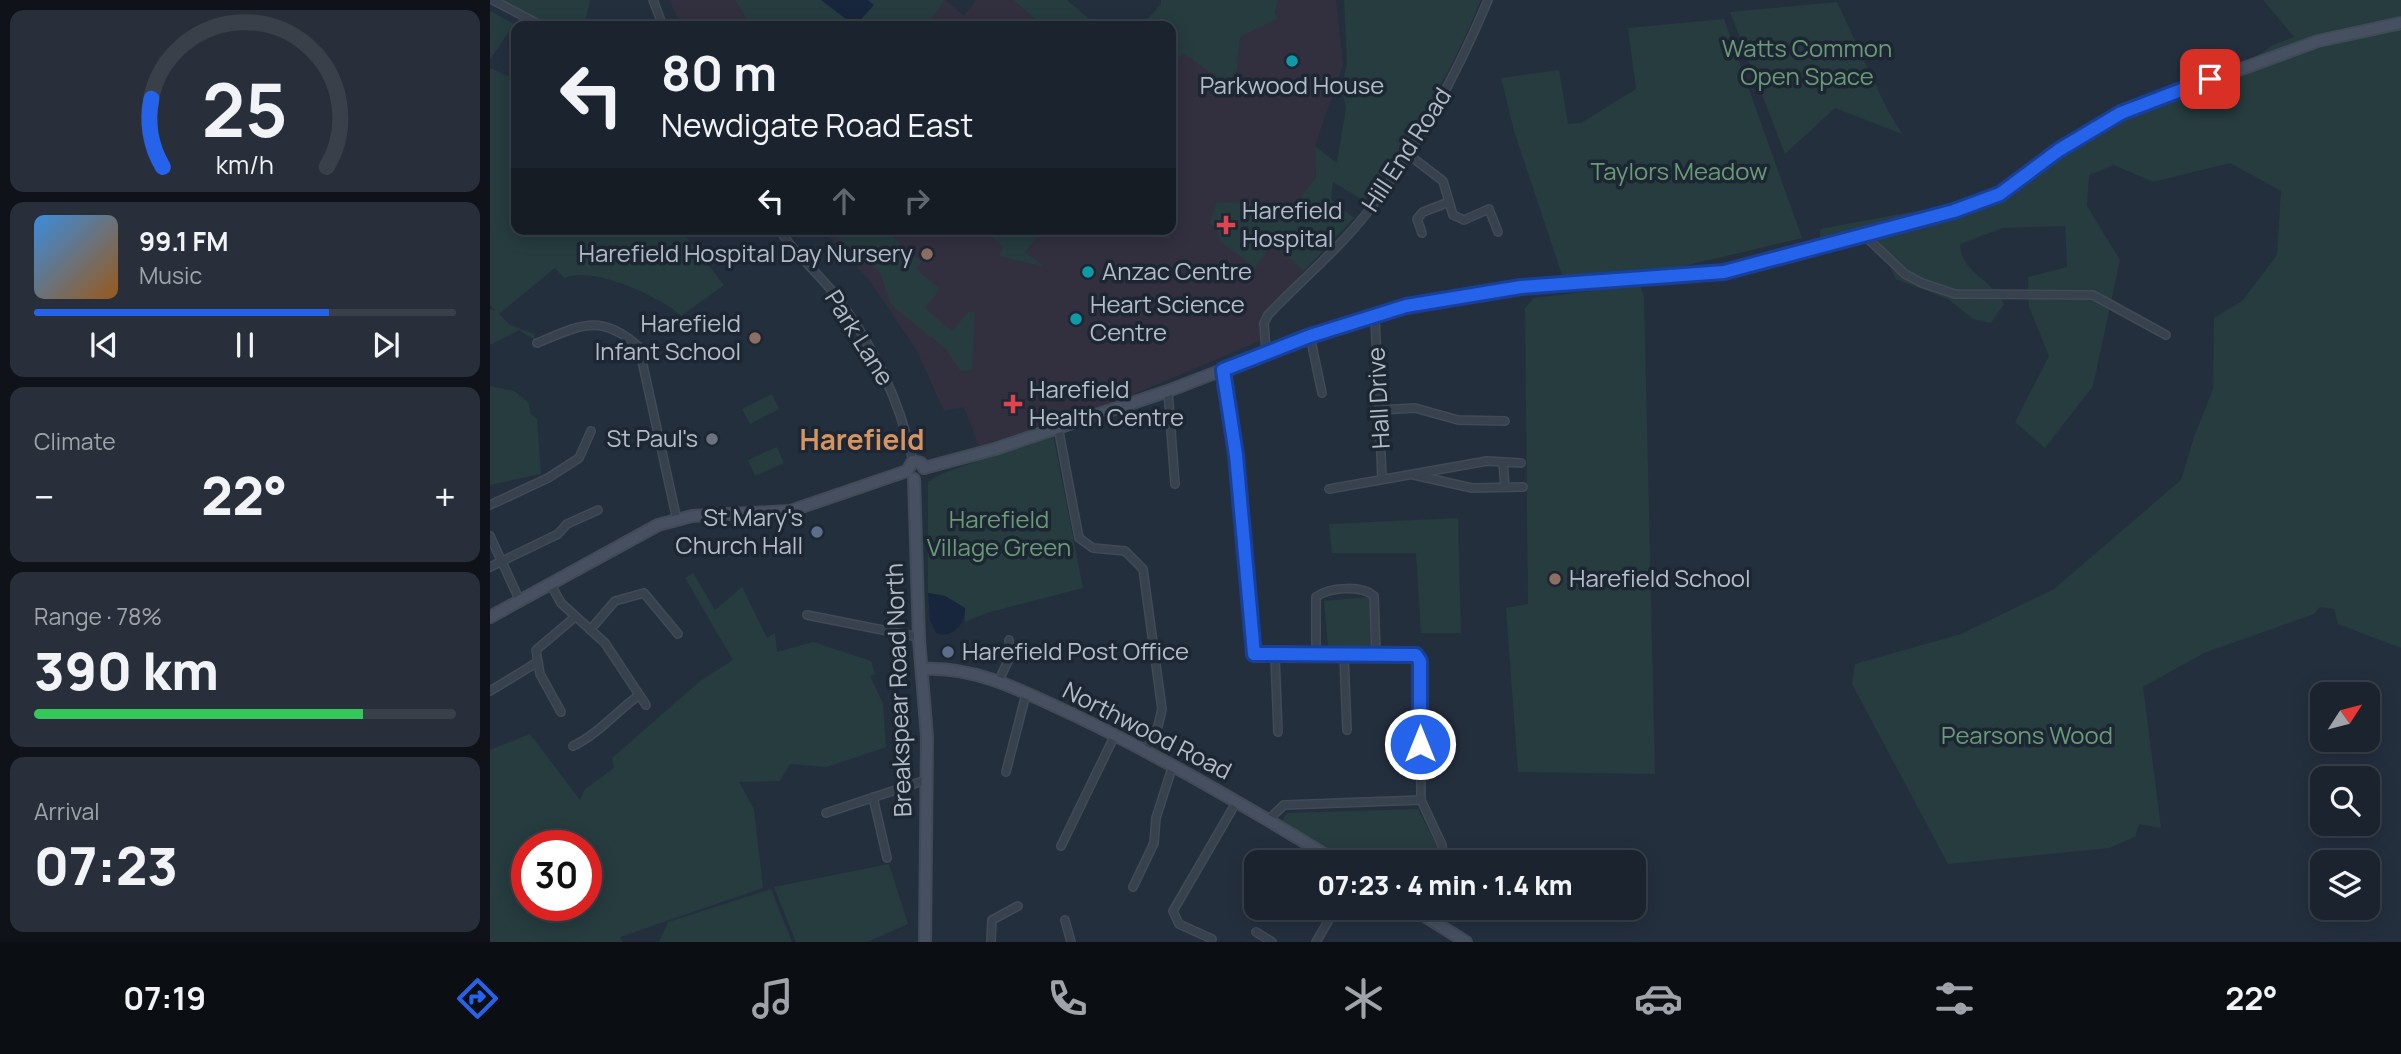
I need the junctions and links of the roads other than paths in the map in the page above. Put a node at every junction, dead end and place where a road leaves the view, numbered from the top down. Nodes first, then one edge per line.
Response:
1 (493, 0) edge
2 (653, 0) edge
3 (1488, 0) edge
4 (533, 21) edge
5 (661, 21) edge
6 (2401, 23) edge
7 (1409, 156) junction
8 (1449, 202) junction
9 (1498, 232) dead end
10 (1422, 233) dead end
11 (784, 235) edge
12 (1864, 235) junction
13 (1375, 317) junction
14 (2166, 335) dead end
15 (1310, 336) junction
16 (537, 343) dead end
17 (1266, 352) junction
18 (1223, 370) junction
19 (1168, 391) junction
20 (1322, 393) dead end
21 (1380, 410) junction
22 (1505, 421) dead end
23 (1058, 427) junction
24 (591, 431) dead end
25 (1503, 462) junction
26 (1521, 463) dead end
27 (911, 470) junction
28 (1409, 474) junction
29 (1382, 478) junction
30 (1175, 484) dead end
31 (1505, 487) junction
32 (1523, 487) dead end
33 (1329, 489) dead end
34 (490, 505) edge
35 (598, 510) dead end
36 (677, 520) junction
37 (490, 536) edge
38 (501, 562) junction
39 (490, 567) edge
40 (551, 585) junction
41 (520, 601) junction
42 (807, 615) dead end
43 (490, 617) edge
44 (575, 617) junction
45 (590, 630) junction
46 (678, 634) dead end
47 (918, 637) junction
48 (1009, 639) dead end
49 (1344, 654) junction
50 (1376, 654) junction
51 (1316, 655) junction
52 (1275, 656) junction
53 (536, 663) junction
54 (923, 669) junction
55 (998, 682) junction
56 (490, 691) edge
57 (1026, 694) junction
58 (638, 696) junction
59 (646, 705) dead end
60 (561, 712) dead end
61 (1347, 730) dead end
62 (1278, 733) dead end
63 (1115, 735) junction
64 (573, 746) dead end
65 (1146, 751) junction
66 (1173, 765) junction
67 (1006, 772) dead end
68 (926, 780) junction
69 (873, 797) junction
70 (1421, 800) junction
71 (1237, 801) junction
72 (826, 813) dead end
73 (1268, 820) junction
74 (1061, 846) dead end
75 (1318, 850) edge
76 (1442, 850) edge
77 (887, 858) dead end
78 (1133, 887) dead end
79 (1018, 906) dead end
80 (1065, 920) dead end
81 (1329, 920) edge
82 (1438, 920) edge
83 (1256, 932) dead end
84 (1212, 939) dead end
85 (925, 942) edge
86 (991, 942) edge
87 (1071, 942) edge
88 (1272, 942) edge
89 (1316, 942) edge
90 (1466, 942) edge

1 - 4 street
2 - 5 street
3 - 7 street, Hill End Road
6 - 12 street
7 - 8 street
7 - 17 street, Hill End Road
8 - 9 street
8 - 10 street
11 - 27 street, Park Lane
12 - 13 street
12 - 14 street
13 - 15 street
13 - 21 street, Hall Drive
15 - 17 street
15 - 20 street
16 - 36 street
17 - 18 street
18 - 19 street
18 - 52 street
19 - 23 street
19 - 30 street
21 - 22 street
21 - 29 street, Hall Drive
23 - 27 street
23 - 65 street
24 - 34 street
25 - 26 street, Hall Drive
25 - 28 street, Hall Drive
25 - 31 street
27 - 36 street
27 - 47 street, Breakspear Road North
28 - 29 street, Hall Drive
28 - 31 street, Hall Drive
29 - 33 street, Hall Drive
31 - 32 street, Hall Drive
35 - 38 street
36 - 40 street
37 - 38 street
38 - 39 street
38 - 41 street
40 - 41 street
40 - 44 street
41 - 43 street
42 - 47 street
44 - 45 street
44 - 53 street
45 - 46 street
45 - 58 street
47 - 54 street, Breakspear Road North
48 - 55 street
49 - 50 street
49 - 51 street
49 - 61 street
50 - 51 street
50 - 70 street
51 - 52 street
52 - 62 street
53 - 56 street
53 - 60 street
54 - 55 street, Northwood Road
54 - 68 street, Breakspear Road North
55 - 57 street, Northwood Road
57 - 63 street, Northwood Road
57 - 67 street
58 - 59 street
58 - 64 street
63 - 65 street, Northwood Road
63 - 74 street
65 - 66 street, Northwood Road
66 - 71 street, Northwood Road
66 - 78 street
68 - 69 street
68 - 85 street, Breakspear Road North
69 - 72 street
69 - 77 street
70 - 73 street
70 - 76 street
71 - 73 street, Northwood Road
71 - 84 street
73 - 75 street, Northwood Road
79 - 86 street
80 - 87 street
81 - 89 street
82 - 90 street
83 - 88 street

